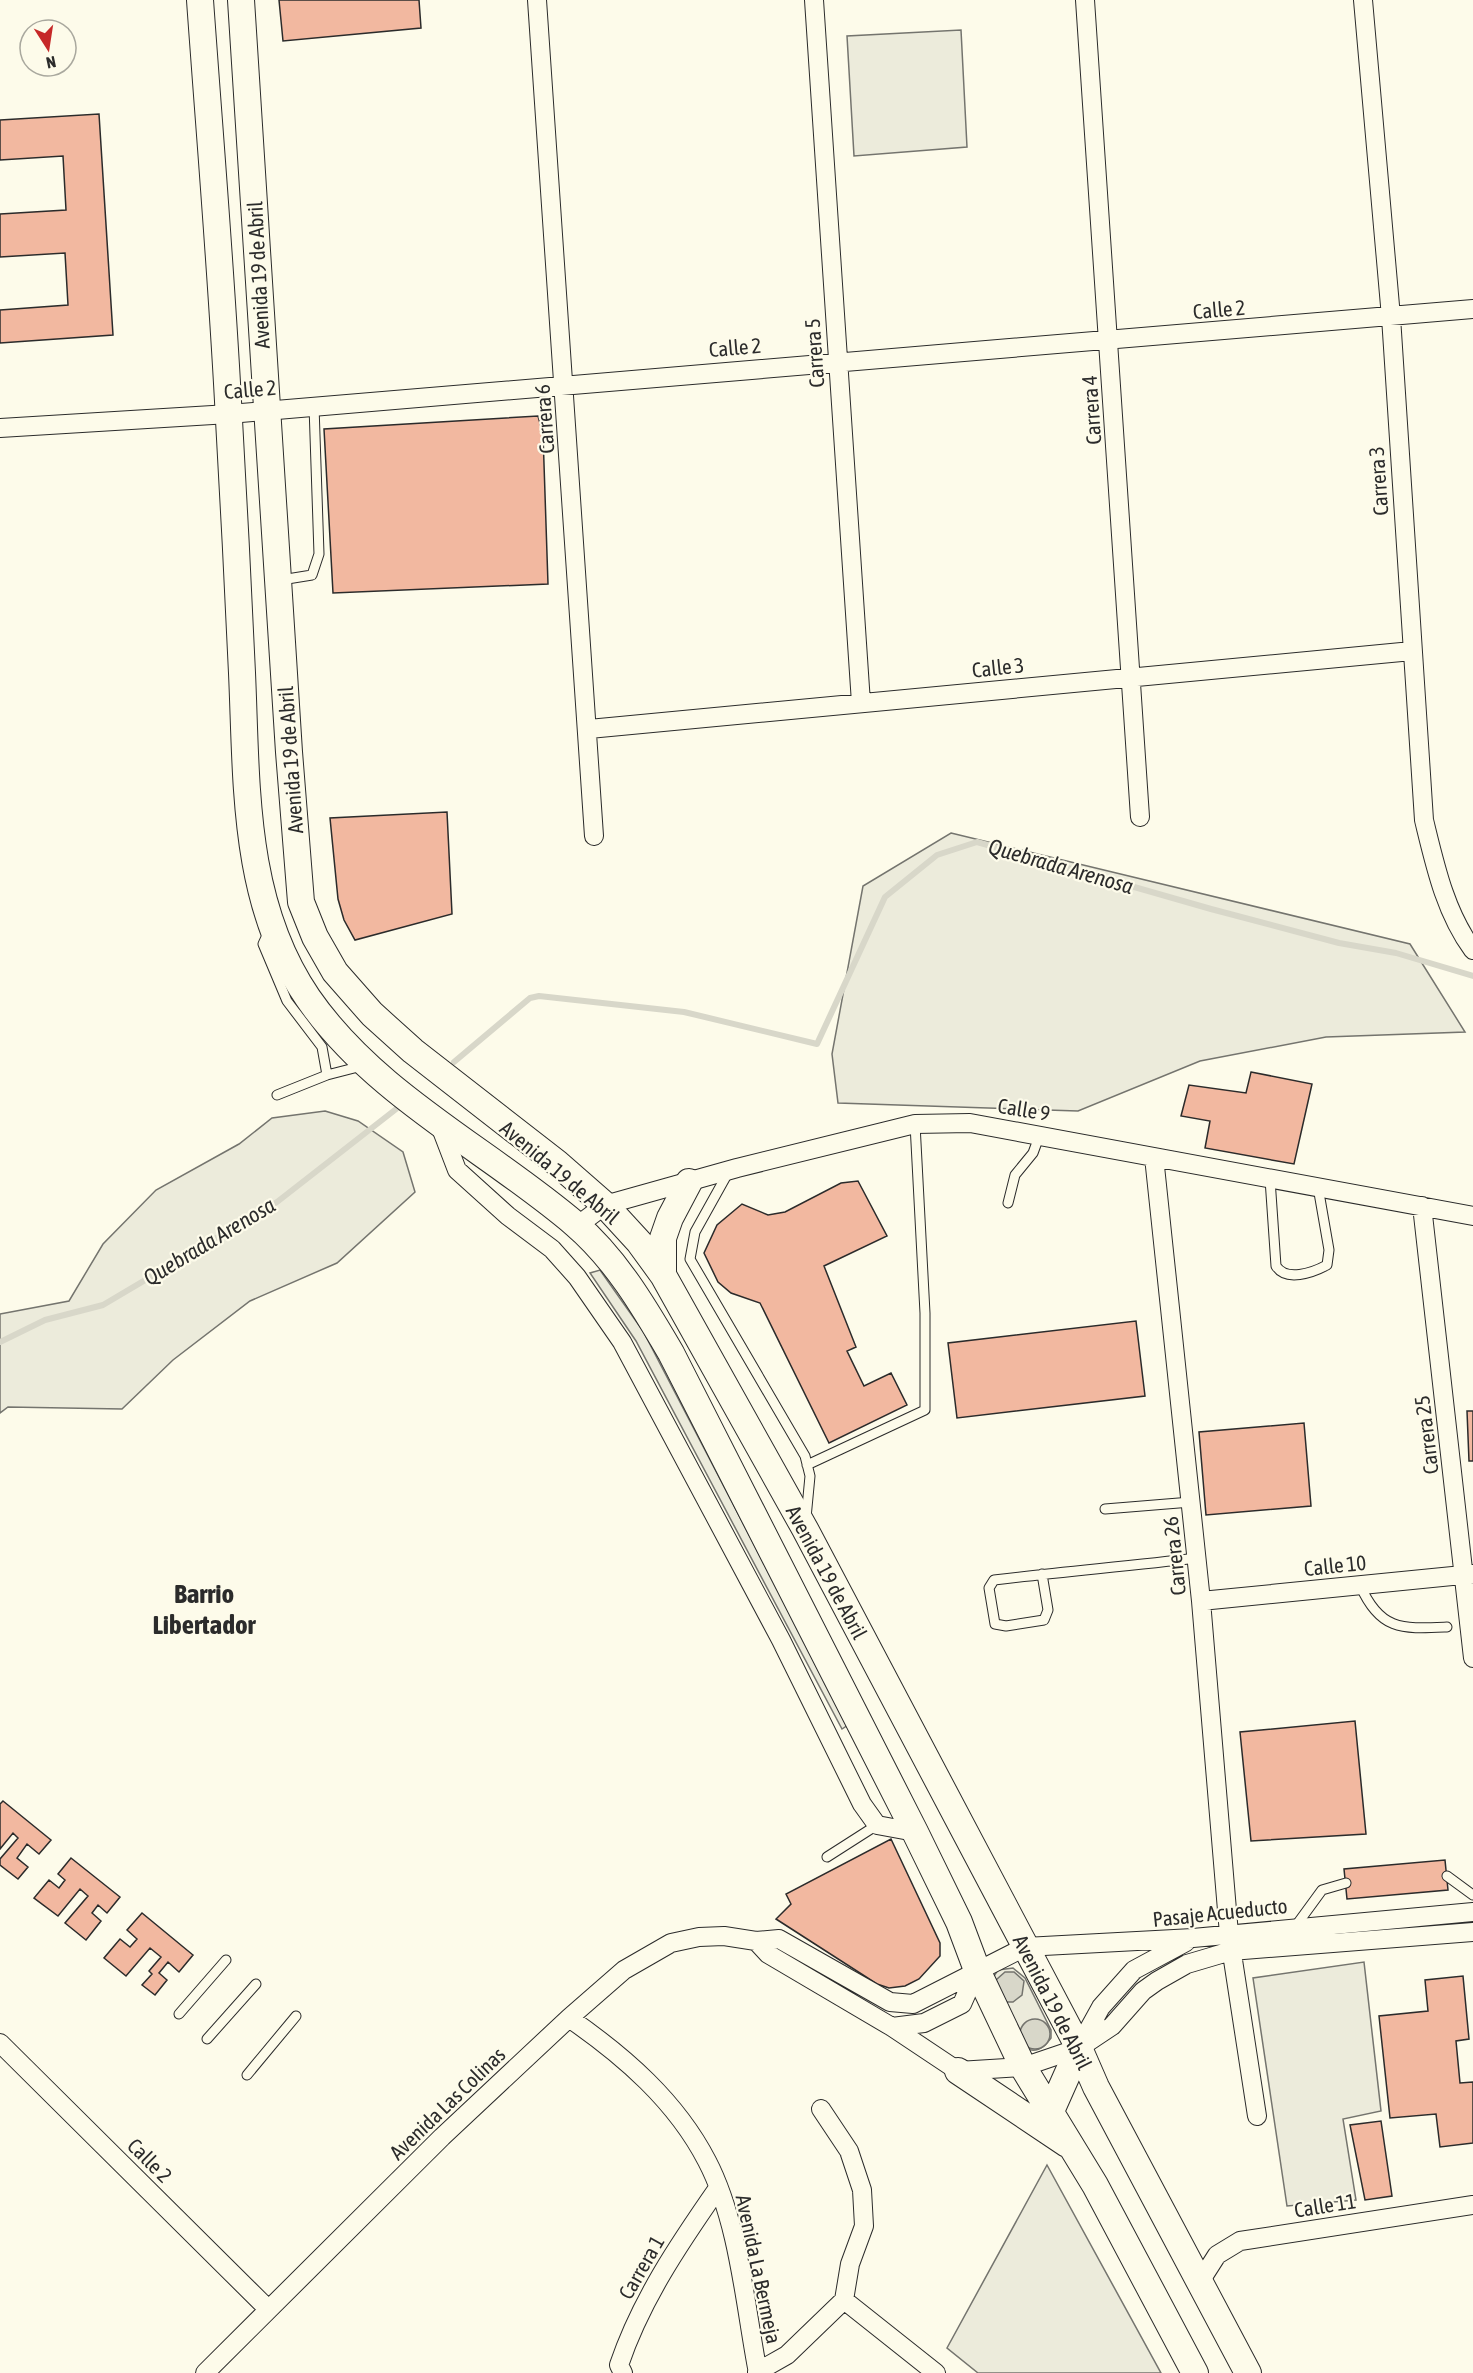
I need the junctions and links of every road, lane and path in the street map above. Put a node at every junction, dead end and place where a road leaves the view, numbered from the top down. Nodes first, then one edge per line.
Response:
1 (200, 0) edge
2 (241, 0) edge
3 (537, 0) edge
4 (814, 0) edge
5 (1085, 0) edge
6 (1363, 0) edge
7 (1473, 309) edge
8 (1391, 317) junction
9 (1109, 341) junction
10 (837, 360) junction
11 (565, 385) junction
12 (314, 406) junction
13 (266, 410) junction
14 (229, 414) junction
15 (0, 428) edge
16 (278, 581) junction
17 (1412, 651) junction
18 (1131, 676) junction
19 (861, 703) junction
20 (589, 729) junction
21 (1140, 817) dead end
22 (594, 836) dead end
23 (271, 926) junction
24 (1473, 950) edge
25 (368, 1065) junction
26 (327, 1075) junction
27 (277, 1095) dead end
28 (439, 1123) junction
29 (915, 1124) junction
30 (1040, 1134) junction
31 (1154, 1157) junction
32 (730, 1170) junction
33 (1270, 1179) junction
34 (689, 1182) junction
35 (1318, 1187) junction
36 (1008, 1203) dead end
37 (605, 1205) junction
38 (1422, 1206) junction
39 (1473, 1216) edge
40 (577, 1226) junction
41 (663, 1275) junction
42 (807, 1465) junction
43 (1191, 1502) junction
44 (1105, 1509) dead end
45 (806, 1529) junction
46 (1197, 1558) junction
47 (1042, 1574) junction
48 (1469, 1574) edge
49 (1360, 1585) junction
50 (1201, 1601) junction
51 (1447, 1627) dead end
52 (1473, 1658) edge
53 (877, 1826) junction
54 (915, 1832) junction
55 (827, 1857) dead end
56 (1447, 1876) dead end
57 (1346, 1883) dead end
58 (1473, 1895) edge
59 (1473, 1912) edge
60 (1295, 1927) junction
61 (1473, 1932) edge
62 (1193, 1938) junction
63 (756, 1941) junction
64 (1230, 1942) junction
65 (1025, 1947) junction
66 (226, 1960) dead end
67 (977, 1970) junction
68 (256, 1984) dead end
69 (179, 2014) dead end
70 (296, 2016) dead end
71 (569, 2018) junction
72 (892, 2027) junction
73 (207, 2039) dead end
74 (0, 2043) edge
75 (1079, 2048) junction
76 (1023, 2067) junction
77 (957, 2071) junction
78 (247, 2075) dead end
79 (821, 2109) dead end
80 (1051, 2111) junction
81 (1257, 2116) dead end
82 (1073, 2148) junction
83 (718, 2188) junction
84 (1473, 2205) edge
85 (1201, 2280) junction
86 (844, 2300) junction
87 (268, 2309) junction
88 (205, 2373) edge
89 (623, 2373) edge
90 (757, 2373) edge
91 (936, 2373) edge
92 (1195, 2373) edge
93 (1248, 2373) edge

1 - 14 main road, Avenida 19 de Abril
2 - 13 main road, Avenida 19 de Abril
3 - 11 street, Carrera 6
4 - 10 street, Carrera 5
5 - 9 street, Carrera 4
6 - 8 street, Carrera 3
7 - 8 street, Calle 2
8 - 9 street, Calle 2
8 - 17 street, Carrera 3
9 - 10 street, Calle 2
9 - 18 street, Carrera 4
10 - 11 street, Calle 2
10 - 19 street, Carrera 5
11 - 12 street, Calle 2
11 - 20 street, Carrera 6
12 - 13 street, Calle 2
12 - 16 lane
13 - 14 street, Calle 2
13 - 16 main road, Avenida 19 de Abril
14 - 15 street, Calle 2
14 - 23 main road, Avenida 19 de Abril
16 - 37 main road, Avenida 19 de Abril
17 - 18 street, Calle 3
17 - 24 street, Carrera 3
18 - 19 street, Calle 3
18 - 21 street, Carrera 4
19 - 20 street, Calle 3
20 - 22 street, Carrera 6
23 - 25 main road, Avenida 19 de Abril
23 - 26 lane
25 - 26 lane
25 - 28 main road, Avenida 19 de Abril
26 - 27 lane
28 - 40 main road, Avenida 19 de Abril
28 - 53 street
29 - 30 street, Calle 9
29 - 32 street, Calle 9
29 - 42 lane
30 - 31 street, Calle 9
30 - 36 lane
31 - 33 street, Calle 9
31 - 43 street, Carrera 26
32 - 34 street, Calle 9
32 - 42 lane
33 - 35 street, Calle 9
33 - 35 lane
34 - 37 street, Calle 9
34 - 41 main road
35 - 38 street, Calle 9
37 - 40 street, Calle 9
37 - 41 main road, Avenida 19 de Abril
38 - 39 street, Calle 9
38 - 48 street, Carrera 25
40 - 54 main road, Avenida 19 de Abril
41 - 45 main road, Avenida 19 de Abril
42 - 45 lane
43 - 44 lane
43 - 46 street, Carrera 26
45 - 65 main road, Avenida 19 de Abril
46 - 47 lane
46 - 50 street, Carrera 26
47 - 47 lane
48 - 49 street, Calle 10
48 - 52 street, Carrera 25
49 - 50 street, Calle 10
49 - 51 lane
50 - 64 street, Carrera 26
53 - 54 street
53 - 55 lane
54 - 67 main road, Avenida 19 de Abril
56 - 58 lane
57 - 60 lane
59 - 60 street, Pasaje Acueducto
60 - 64 street, Pasaje Acueducto
61 - 64 street
62 - 64 street, Pasaje Acueducto
62 - 65 street, Pasaje Acueducto
62 - 75 street
63 - 67 street, Avenida Las Colinas
63 - 71 street, Avenida Las Colinas
63 - 72 street
64 - 75 street
64 - 81 street, Carrera 26
65 - 67 street, Pasaje Acueducto
65 - 75 main road, Avenida 19 de Abril
66 - 69 lane
67 - 72 street
67 - 76 main road, Avenida 19 de Abril
68 - 73 lane
70 - 78 lane
71 - 83 street, Avenida La Bermeja
71 - 87 street, Avenida Las Colinas
72 - 77 street
74 - 87 street, Calle 2
75 - 76 street
75 - 80 main road
75 - 85 main road, Avenida 19 de Abril
76 - 77 street
76 - 80 main road, Avenida 19 de Abril
77 - 82 main road
79 - 86 street
80 - 82 main road, Avenida 19 de Abril
82 - 92 main road, Avenida 19 de Abril
83 - 89 street, Carrera 1
83 - 90 street, Avenida La Bermeja
84 - 85 street, Calle 11
85 - 93 main road, Avenida 19 de Abril
86 - 90 street
86 - 91 street
87 - 88 street, Avenida Las Colinas

